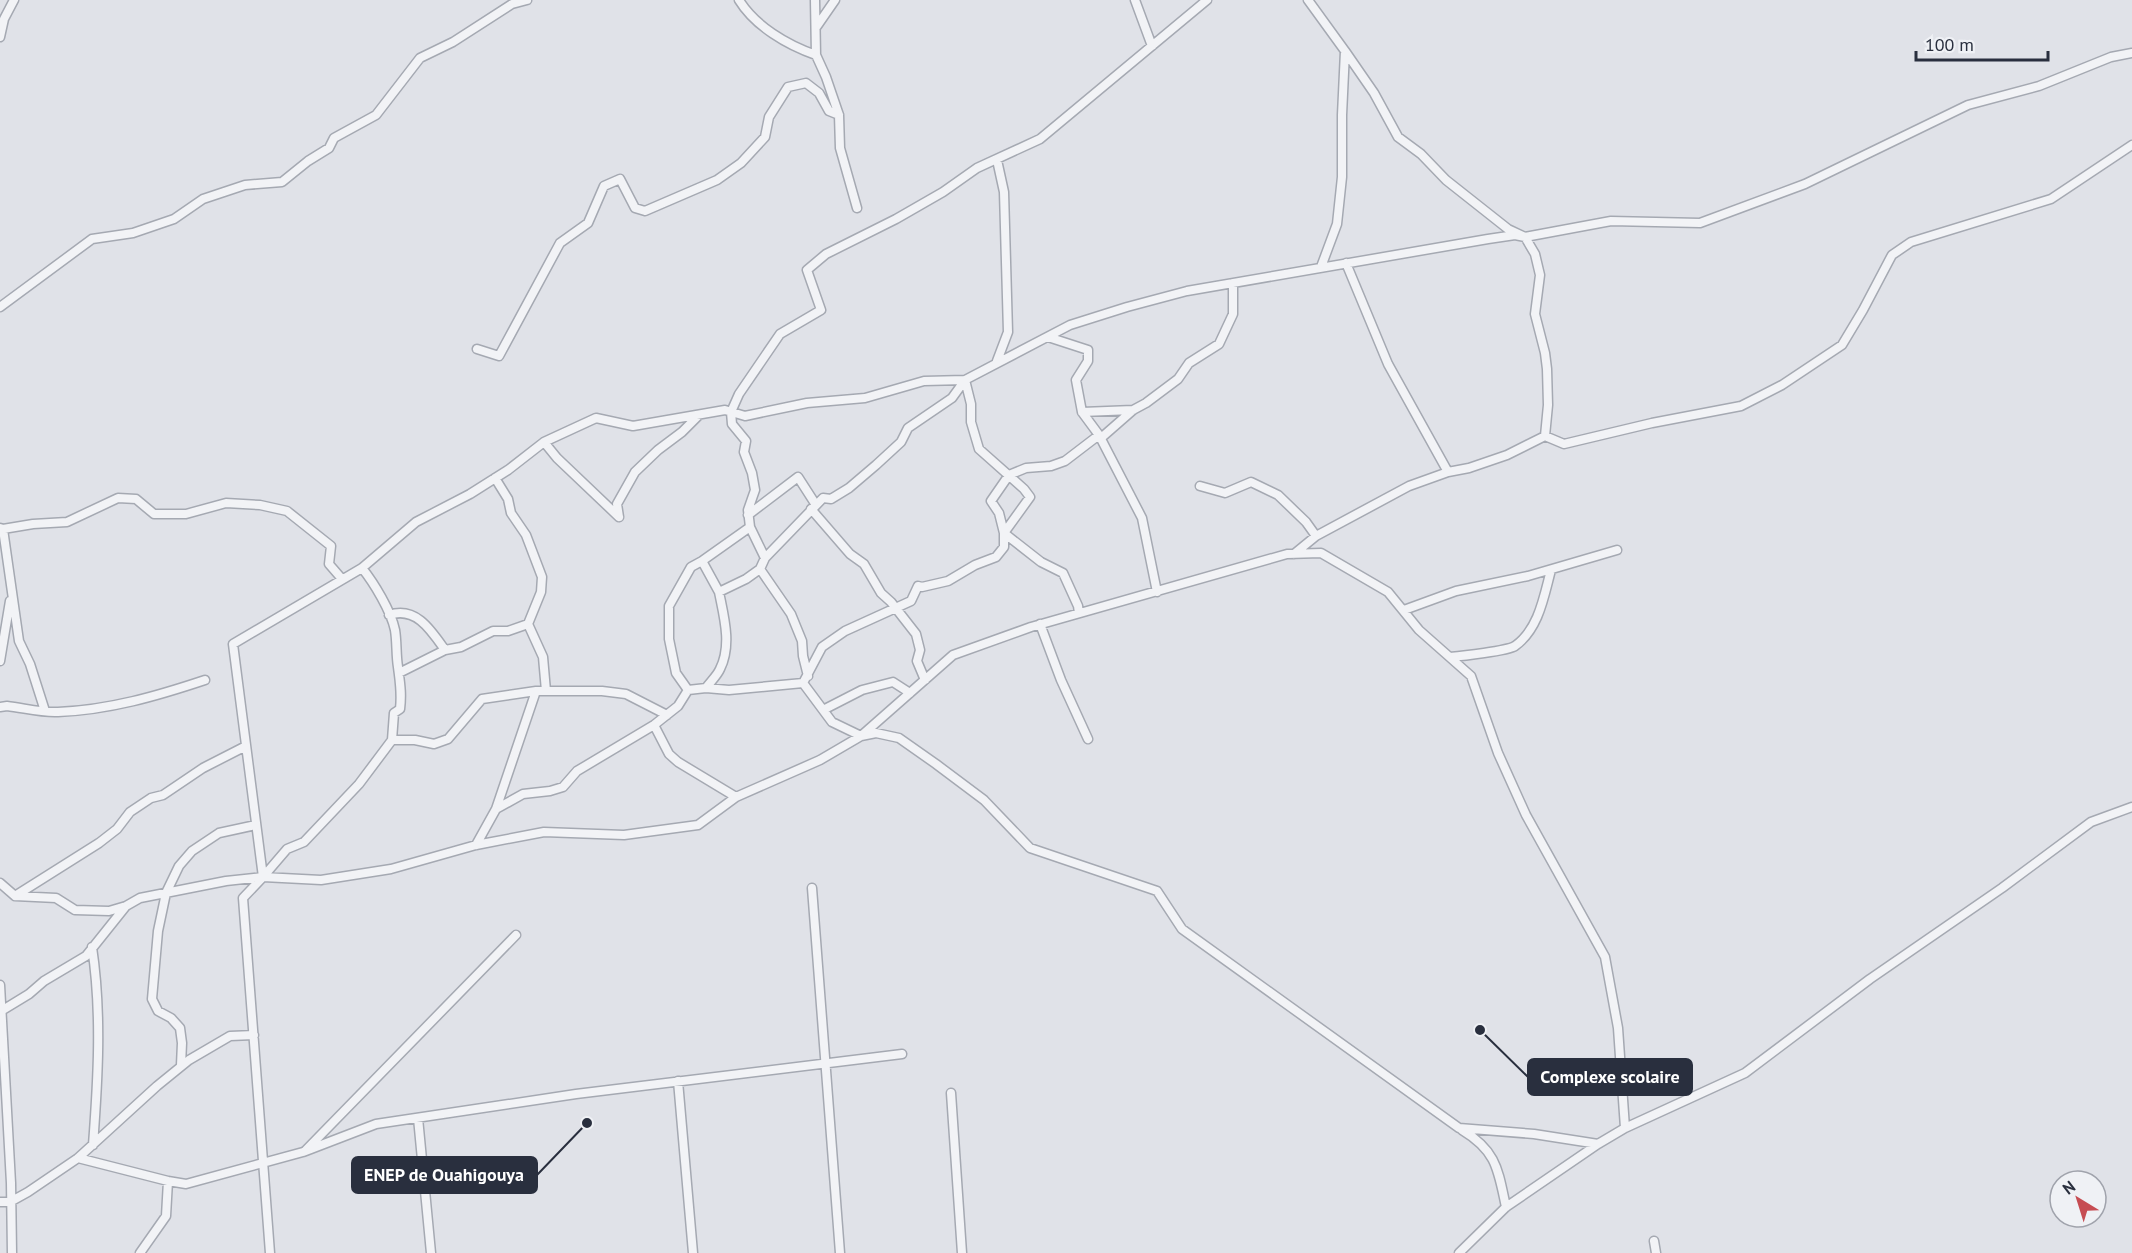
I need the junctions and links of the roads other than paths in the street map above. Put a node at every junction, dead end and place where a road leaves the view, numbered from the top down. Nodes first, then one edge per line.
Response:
1 (14, 0) edge
2 (527, 0) edge
3 (739, 0) edge
4 (815, 0) edge
5 (835, 0) edge
6 (1135, 0) edge
7 (1207, 0) edge
8 (1308, 0) edge
9 (817, 26) junction
10 (0, 37) edge
11 (1152, 46) junction
12 (1345, 51) junction
13 (2132, 53) edge
14 (816, 55) junction
15 (839, 115) junction
16 (2132, 145) edge
17 (997, 160) junction
18 (856, 208) dead end
19 (1525, 237) junction
20 (1346, 263) junction
21 (1321, 267) junction
22 (1233, 283) junction
23 (0, 307) edge
24 (1048, 337) junction
25 (477, 349) dead end
26 (997, 361) junction
27 (965, 380) junction
28 (1133, 410) junction
29 (731, 412) junction
30 (1082, 412) junction
31 (699, 415) junction
32 (1545, 436) junction
33 (1100, 437) junction
34 (544, 442) junction
35 (1448, 472) junction
36 (1009, 475) junction
37 (495, 478) junction
38 (1200, 486) dead end
39 (814, 507) junction
40 (748, 515) junction
41 (750, 527) junction
42 (2, 529) edge
43 (1004, 533) junction
44 (1316, 536) junction
45 (1617, 550) dead end
46 (1294, 554) junction
47 (765, 558) junction
48 (702, 561) junction
49 (362, 568) junction
50 (760, 569) junction
51 (1551, 570) junction
52 (342, 579) junction
53 (11, 592) junction
54 (719, 592) junction
55 (1157, 592) junction
56 (896, 608) junction
57 (1404, 610) junction
58 (1079, 613) junction
59 (389, 615) junction
60 (528, 624) junction
61 (1040, 624) junction
62 (445, 650) junction
63 (1450, 657) junction
64 (0, 661) edge
65 (399, 673) junction
66 (805, 679) junction
67 (205, 680) dead end
68 (925, 680) junction
69 (706, 688) junction
70 (688, 690) junction
71 (536, 691) junction
72 (546, 691) junction
73 (910, 693) junction
74 (0, 707) edge
75 (823, 710) junction
76 (45, 711) junction
77 (667, 715) junction
78 (654, 725) junction
79 (861, 736) junction
80 (1088, 739) dead end
81 (392, 740) junction
82 (246, 746) junction
83 (736, 797) junction
84 (2132, 807) edge
85 (496, 809) junction
86 (256, 825) junction
87 (476, 845) junction
88 (262, 877) junction
89 (0, 883) edge
90 (812, 888) dead end
91 (166, 893) junction
92 (15, 896) junction
93 (126, 906) junction
94 (516, 935) dead end
95 (92, 947) junction
96 (0, 985) edge
97 (1, 1007) edge
98 (254, 1035) junction
99 (902, 1054) dead end
100 (825, 1063) junction
101 (182, 1065) junction
102 (678, 1081) junction
103 (951, 1093) dead end
104 (3, 1112) edge
105 (418, 1118) junction
106 (1459, 1128) junction
107 (1625, 1128) junction
108 (1598, 1144) junction
109 (93, 1145) junction
110 (303, 1152) junction
111 (78, 1158) junction
112 (264, 1164) junction
113 (168, 1181) junction
114 (0, 1202) edge
115 (10, 1202) junction
116 (1506, 1208) junction
117 (1654, 1241) dead end
118 (12, 1253) edge
119 (140, 1253) edge
120 (270, 1253) edge
121 (431, 1253) edge
122 (693, 1253) edge
123 (840, 1253) edge
124 (962, 1253) edge
125 (1459, 1253) edge
126 (1656, 1253) edge

1 - 10 street
2 - 23 street
3 - 14 street
4 - 9 street
5 - 9 street
6 - 11 street
7 - 11 street
8 - 12 street
9 - 14 street
11 - 17 street
12 - 19 street
12 - 21 street
13 - 19 street
14 - 15 street
15 - 18 street
15 - 25 street
16 - 32 street
17 - 26 street
17 - 29 street
19 - 20 street
19 - 32 street
20 - 21 street
20 - 35 street
21 - 22 street
22 - 24 street
22 - 28 street
24 - 26 street
24 - 30 street
26 - 27 street
27 - 29 street
27 - 36 street
27 - 39 street
28 - 30 street
28 - 33 street
29 - 31 street
29 - 40 street
30 - 33 street
31 - 34 street
31 - 34 street
32 - 35 street
33 - 36 street
33 - 55 street
34 - 37 street
35 - 44 street
36 - 43 street
36 - 43 street
37 - 49 street
37 - 60 street
38 - 44 street
39 - 40 street
39 - 47 street
39 - 56 street
40 - 41 street
41 - 47 street
41 - 48 street
42 - 52 street
42 - 53 street
43 - 56 street
43 - 58 street
44 - 46 street
45 - 51 street
46 - 55 street
46 - 57 street
47 - 50 street
48 - 54 street
48 - 70 street
49 - 52 street
49 - 59 street
50 - 54 street
50 - 66 street
51 - 57 street
51 - 63 street
52 - 82 street
53 - 64 street
53 - 76 street
54 - 69 street
55 - 58 street
56 - 66 street
56 - 68 street
57 - 63 street
58 - 61 street
59 - 62 street
59 - 65 street
60 - 62 street
60 - 72 street
61 - 68 street
61 - 80 street
62 - 65 street
63 - 107 street
65 - 81 street
66 - 69 street
66 - 75 street
67 - 76 street
68 - 73 street
69 - 70 street
70 - 77 street
71 - 72 street
71 - 81 street
71 - 85 street
72 - 77 street
73 - 75 street
73 - 79 street
74 - 76 street
75 - 79 street
77 - 78 street
78 - 83 street
78 - 85 street
79 - 83 street
79 - 106 street
81 - 88 street
82 - 86 street
82 - 92 street
83 - 87 street
84 - 107 street
85 - 87 street
86 - 88 street
86 - 91 street
87 - 88 street
88 - 91 street
88 - 98 street
89 - 92 street
90 - 100 street
91 - 93 street
91 - 101 street
92 - 93 street
93 - 95 street
94 - 110 street
95 - 97 street
95 - 109 street
96 - 97 street
97 - 104 street
98 - 101 street
98 - 112 street
99 - 100 street
100 - 102 street
100 - 123 street
101 - 109 street
102 - 105 street
102 - 122 street
103 - 124 street
104 - 115 street
105 - 110 street
105 - 121 street
106 - 108 street
106 - 116 street
107 - 108 street
108 - 116 street
109 - 111 street
110 - 112 street
111 - 113 street
111 - 115 street
112 - 113 street
112 - 120 street
113 - 119 street
114 - 115 street
115 - 118 street
116 - 125 street
117 - 126 street

